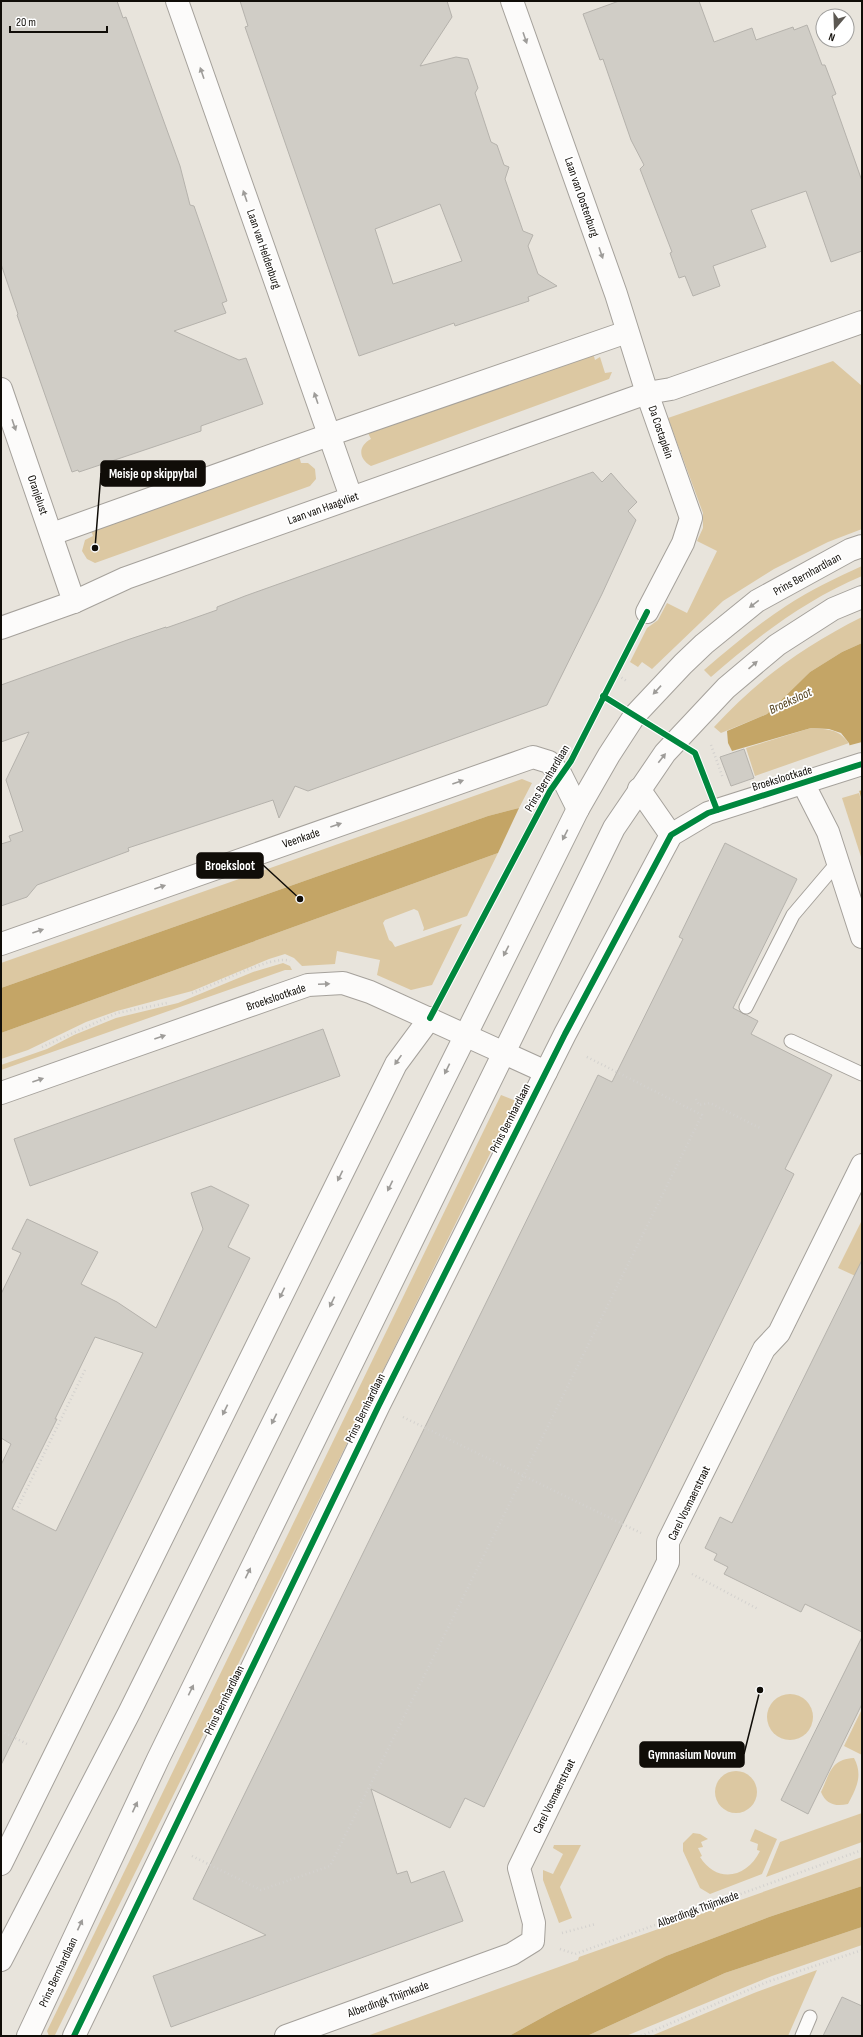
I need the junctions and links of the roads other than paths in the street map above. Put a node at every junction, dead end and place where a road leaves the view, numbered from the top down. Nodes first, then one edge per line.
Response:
1 (176, 1) edge
2 (512, 1) edge
3 (862, 322) edge
4 (627, 332) junction
5 (1, 389) edge
6 (647, 393) junction
7 (329, 435) junction
8 (351, 497) junction
9 (52, 534) junction
10 (862, 546) edge
11 (862, 597) edge
12 (74, 602) junction
13 (647, 612) dead end
14 (1, 628) edge
15 (862, 764) edge
16 (803, 783) junction
17 (639, 789) junction
18 (578, 809) junction
19 (671, 835) junction
20 (838, 862) junction
21 (862, 937) edge
22 (1, 944) edge
23 (746, 1007) dead end
24 (430, 1018) junction
25 (464, 1034) junction
26 (791, 1041) dead end
27 (505, 1054) junction
28 (546, 1072) junction
29 (862, 1074) edge
30 (1, 1093) edge
31 (862, 1165) edge
32 (1, 1864) edge
33 (533, 1941) joint
34 (1, 1960) edge
35 (810, 2017) dead end
36 (28, 2036) edge
37 (74, 2036) edge
38 (286, 2036) edge
39 (802, 2036) edge

7 -> 1 street, Laan van Heldenburg
2 -> 4 street, Laan van Oostenburg
3 - 6 street, Da Costaplein
4 - 6 street, Laan van Oostenburg
4 - 7 street
5 -> 9 street, Oranjelust
6 - 8 street, Laan van Haagvliet
6 - 13 street, Da Costaplein
7 - 8 street, Laan van Heldenburg
7 - 9 street
8 - 12 street, Laan van Haagvliet
9 - 12 street, Oranjelust
10 -> 18 street, Prins Bernhardlaan
17 -> 11 street, Prins Bernhardlaan
12 - 14 street, Laan van Haagvliet
15 - 16 street, Broekslootkade
16 - 19 street, Broekslootkade
16 - 20 street
17 - 19 street
17 - 27 street, Prins Bernhardlaan
22 -> 18 street, Veenkade
18 -> 25 street, Prins Bernhardlaan
19 - 28 street, Prins Bernhardlaan
20 - 21 street
20 - 23 lane
24 - 25 street, Broekslootkade
30 -> 24 street, Broekslootkade
24 -> 32 street
25 - 27 street, Broekslootkade
25 -> 34 street, Prins Bernhardlaan
26 - 29 lane
27 - 28 street, Broekslootkade
36 -> 27 street, Prins Bernhardlaan
28 - 37 street, Prins Bernhardlaan
31 - 33 street, Carel Vosmaerstraat
33 - 38 street, Alberdingk Thijmkade
35 - 39 lane

